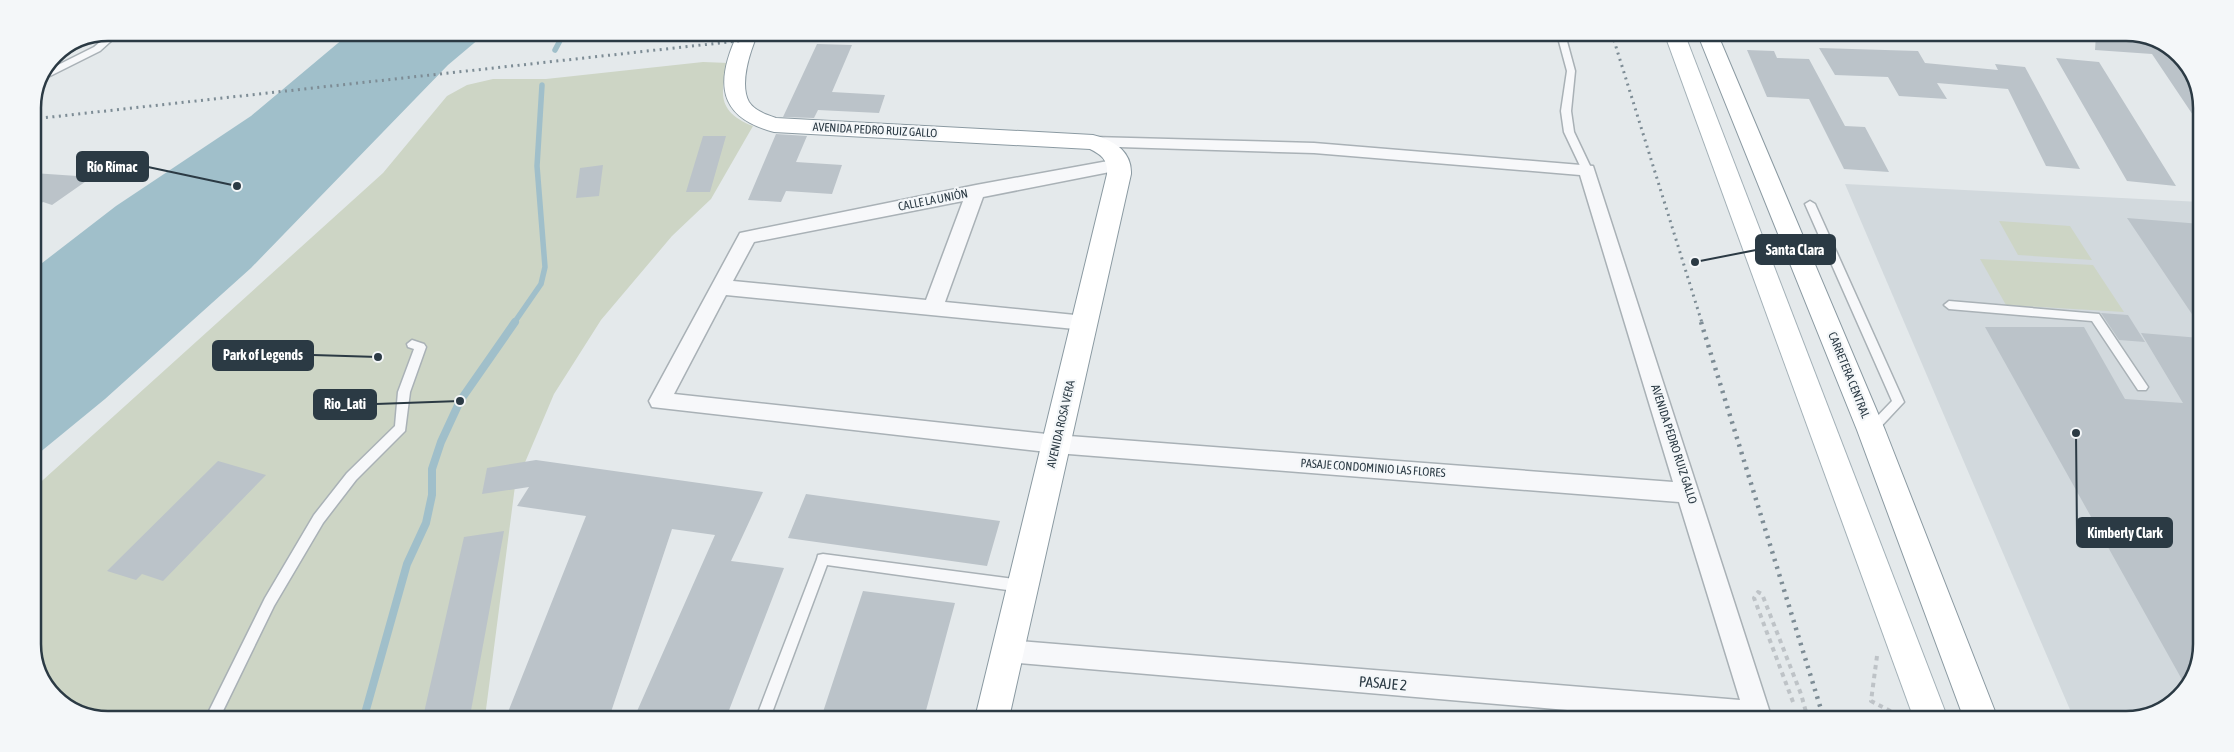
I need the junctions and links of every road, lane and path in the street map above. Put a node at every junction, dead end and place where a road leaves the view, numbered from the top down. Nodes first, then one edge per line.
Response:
1 (106, 41) edge
2 (746, 41) edge
3 (1563, 41) edge
4 (1679, 41) edge
5 (1710, 41) edge
6 (53, 71) edge
7 (1093, 142) junction
8 (1119, 165) junction
9 (1586, 170) junction
10 (976, 191) junction
11 (1810, 204) dead end
12 (720, 288) junction
13 (1948, 305) dead end
14 (933, 308) junction
15 (1085, 323) junction
16 (412, 344) dead end
17 (2142, 387) dead end
18 (1871, 430) junction
19 (1056, 444) junction
20 (1689, 493) junction
21 (1023, 586) junction
22 (1008, 651) junction
23 (1793, 702) dead end
24 (216, 711) edge
25 (766, 711) edge
26 (994, 711) edge
27 (1691, 711) edge
28 (1757, 711) edge
29 (1806, 711) edge
30 (1928, 711) edge
31 (1978, 711) edge

1 - 6 lane
2 - 7 main road, AVENIDA PEDRO RUIZ GALLO
3 - 9 lane
4 - 30 main road
5 - 18 main road, CARRETERA CENTRAL
7 - 8 main road
7 - 9 street
8 - 10 street, CALLE LA UNIÓN
8 - 15 main road, AVENIDA ROSA VERA
9 - 20 street, AVENIDA PEDRO RUIZ GALLO
10 - 12 street, CALLE LA UNIÓN
10 - 14 street
11 - 18 lane
12 - 14 street
12 - 19 street, PASAJE CONDOMINIO LAS FLORES
13 - 17 lane
14 - 15 street
15 - 19 main road, AVENIDA ROSA VERA
16 - 24 lane
18 - 31 main road, CARRETERA CENTRAL
19 - 20 street, PASAJE CONDOMINIO LAS FLORES
19 - 21 main road, AVENIDA ROSA VERA
20 - 28 street, AVENIDA PEDRO RUIZ GALLO
21 - 22 main road, AVENIDA ROSA VERA
21 - 25 lane
22 - 26 main road, AVENIDA ROSA VERA
22 - 27 street, PASAJE 2
23 - 29 path

